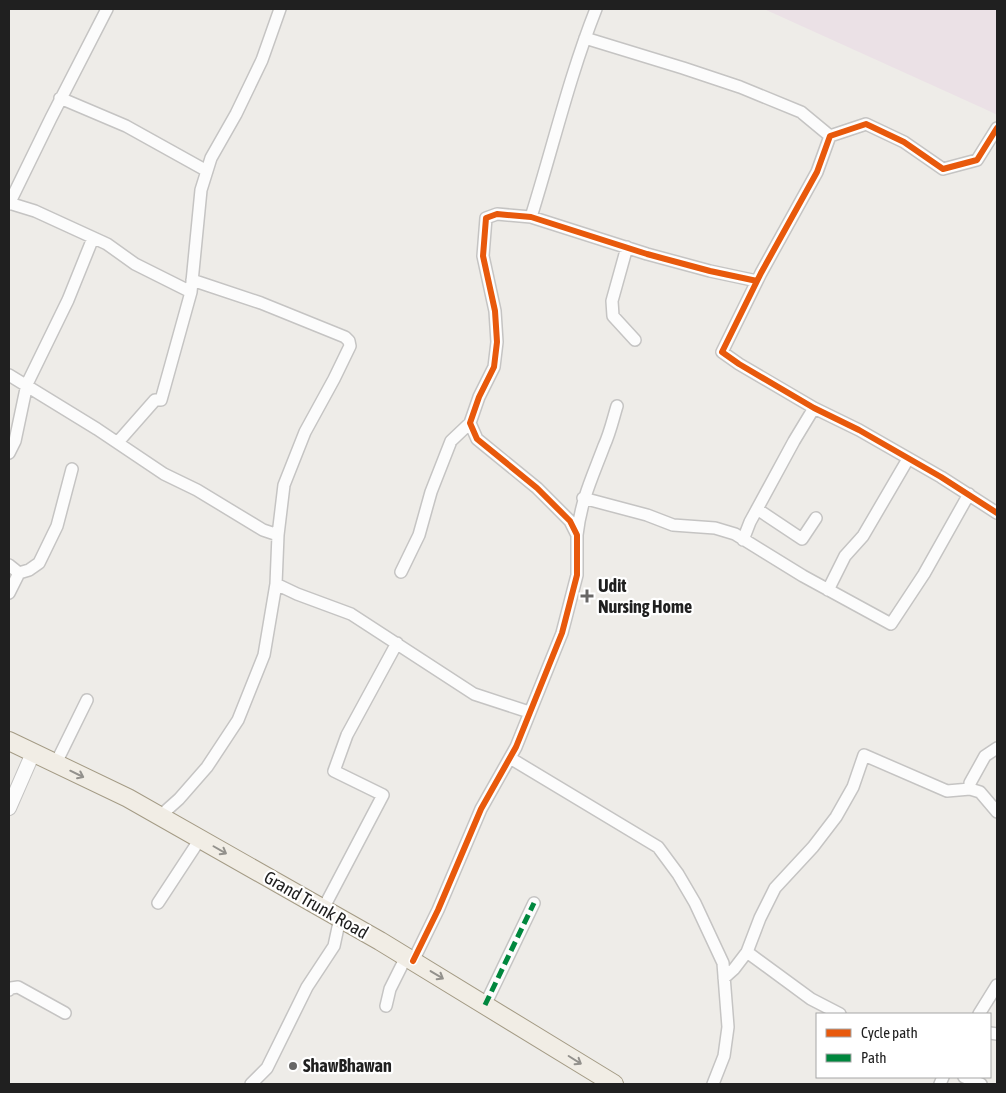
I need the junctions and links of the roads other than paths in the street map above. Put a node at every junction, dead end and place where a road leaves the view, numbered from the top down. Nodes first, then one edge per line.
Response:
1 (107, 9) edge
2 (280, 9) edge
3 (596, 9) edge
4 (584, 38) junction
5 (60, 98) junction
6 (997, 128) edge
7 (830, 136) junction
8 (207, 171) junction
9 (9, 203) edge
10 (531, 217) junction
11 (94, 238) junction
12 (627, 247) junction
13 (757, 281) junction
14 (191, 286) junction
15 (635, 340) dead end
16 (9, 375) edge
17 (27, 384) junction
18 (617, 406) dead end
19 (814, 408) junction
20 (470, 423) junction
21 (118, 442) junction
22 (9, 453) edge
23 (908, 459) junction
24 (72, 469) dead end
25 (969, 494) junction
26 (583, 498) junction
27 (757, 509) junction
28 (997, 513) edge
29 (816, 518) dead end
30 (278, 535) junction
31 (577, 535) junction
32 (744, 540) junction
33 (9, 565) edge
34 (401, 572) dead end
35 (19, 573) junction
36 (276, 584) junction
37 (828, 590) junction
38 (9, 593) edge
39 (397, 643) junction
40 (87, 700) dead end
41 (529, 712) junction
42 (9, 741) edge
43 (997, 748) edge
44 (33, 753) junction
45 (510, 758) junction
46 (56, 763) junction
47 (970, 789) junction
48 (9, 808) edge
49 (997, 812) edge
50 (160, 816) junction
51 (200, 839) junction
52 (158, 903) dead end
53 (534, 903) dead end
54 (324, 909) junction
55 (340, 918) junction
56 (747, 952) junction
57 (410, 959) junction
58 (724, 978) junction
59 (997, 984) edge
60 (9, 990) edge
61 (992, 1003) edge
62 (486, 1005) junction
63 (386, 1006) dead end
64 (65, 1013) dead end
65 (838, 1013) edge
66 (980, 1013) edge
67 (966, 1078) edge
68 (251, 1084) edge
69 (614, 1084) edge
70 (713, 1084) edge
71 (981, 1084) edge

1 - 5 street
2 - 8 street
3 - 4 street
4 - 7 street
4 - 10 street
5 - 8 street
5 - 9 street
6 - 7 street
7 - 13 street
8 - 14 street
9 - 11 street
10 - 12 street
10 - 20 street
11 - 14 street
11 - 17 street
12 - 13 street
12 - 15 street
13 - 19 street
14 - 21 street
14 - 30 street
16 - 17 street
17 - 21 street
17 - 22 street
18 - 26 street
19 - 23 street
19 - 27 street
20 - 31 street
20 - 34 street
21 - 30 street
23 - 25 street
23 - 37 street
24 - 35 street
25 - 28 street
25 - 37 street
26 - 31 street
26 - 32 street
27 - 29 street
27 - 32 street
30 - 36 street
31 - 41 street
32 - 37 street
33 - 35 street
35 - 38 street
36 - 39 street
36 - 50 street
39 - 41 street
39 - 54 street
40 - 46 street
41 - 45 street
42 - 44 main road, Grand Trunk Road
43 - 47 street
44 - 46 main road, Grand Trunk Road
44 - 48 street
45 - 57 street
45 - 58 street
46 -> 50 main road, Grand Trunk Road
47 - 49 street
47 - 56 street
50 - 51 main road, Grand Trunk Road
51 - 52 street
51 -> 54 main road, Grand Trunk Road
53 - 62 street
54 - 55 main road, Grand Trunk Road
55 - 57 main road, Grand Trunk Road
55 - 68 street
56 - 58 street
56 - 65 street
57 -> 62 main road, Grand Trunk Road
57 - 63 street
58 - 70 street
59 - 61 street
60 - 64 street
61 - 66 street
62 -> 69 main road, Grand Trunk Road
67 - 71 street

